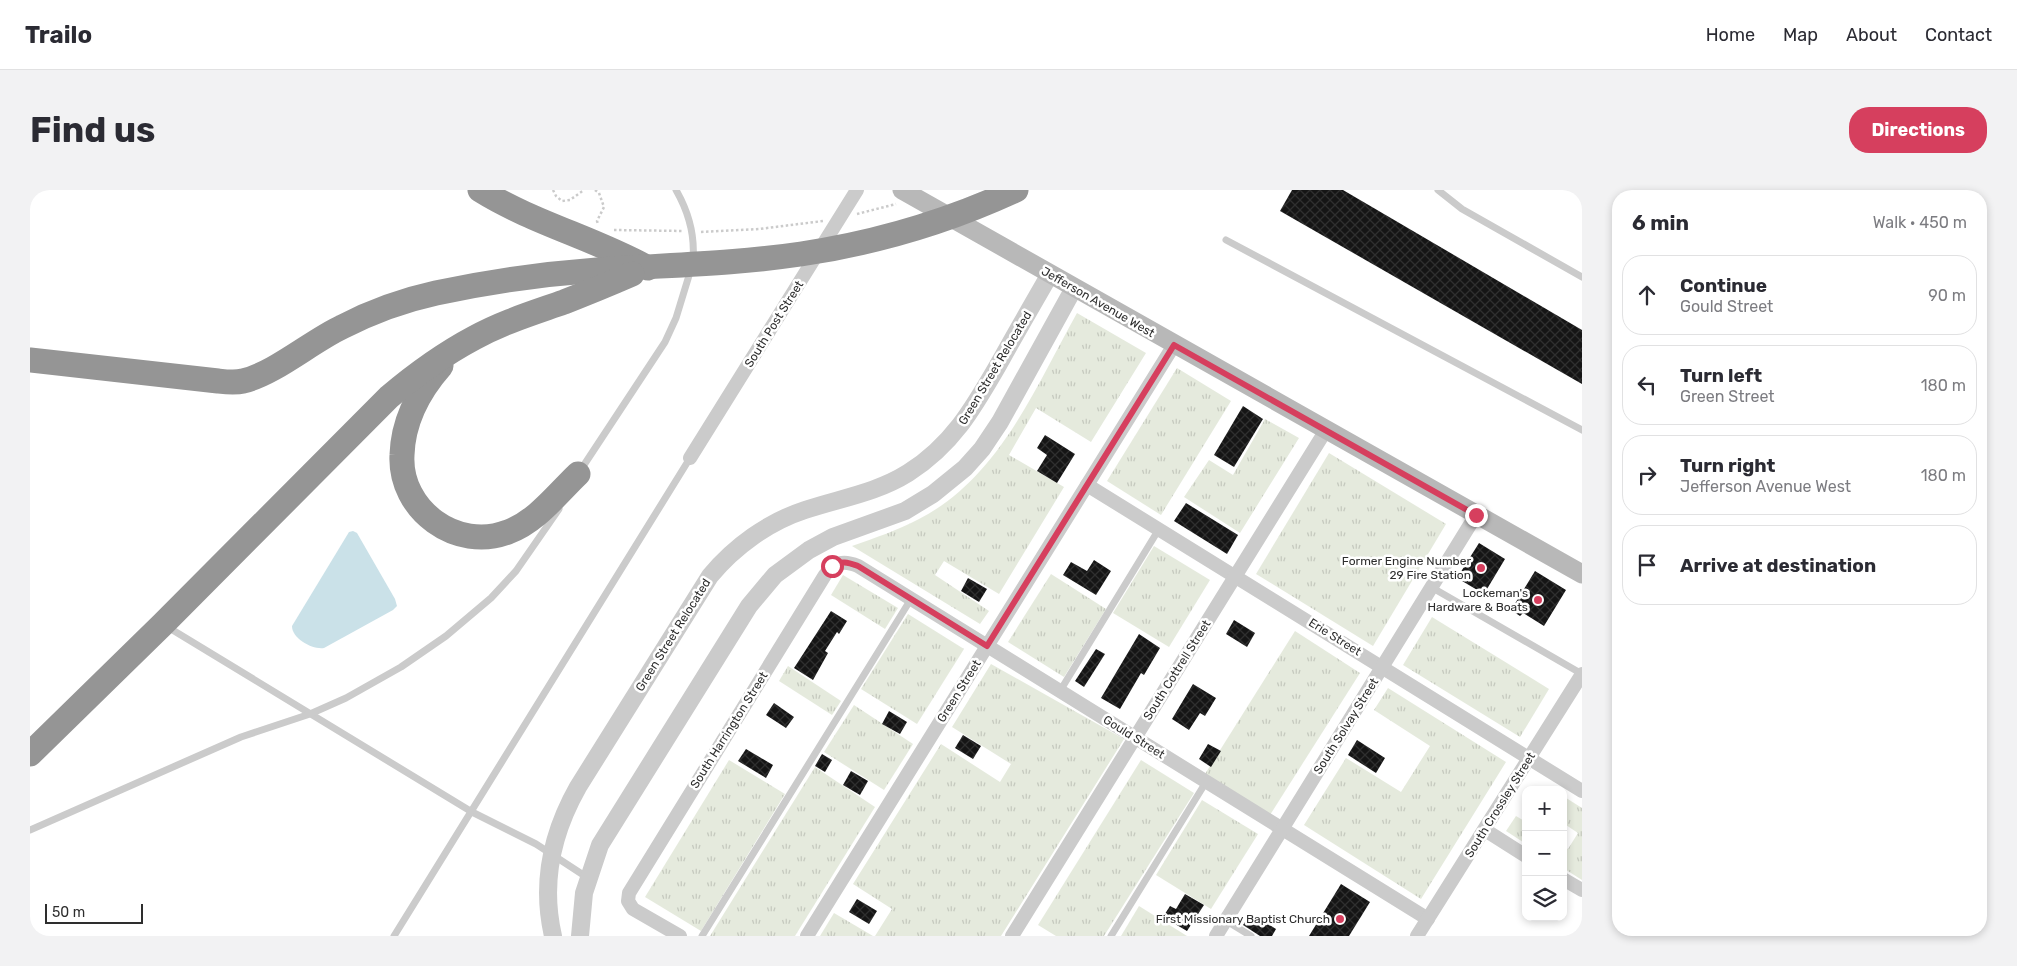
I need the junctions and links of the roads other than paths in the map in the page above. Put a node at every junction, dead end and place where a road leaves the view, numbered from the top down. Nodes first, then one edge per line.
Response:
1 (480, 190) edge
2 (676, 190) edge
3 (857, 190) edge
4 (1016, 190) edge
5 (1438, 190) edge
6 (900, 197) edge
7 (1226, 240) dead end
8 (648, 268) junction
9 (1050, 274) junction
10 (1582, 277) edge
11 (1074, 288) junction
12 (465, 343) junction
13 (1174, 345) junction
14 (30, 360) edge
15 (1326, 430) junction
16 (1582, 430) edge
17 (690, 458) joint
18 (578, 474) junction
19 (1087, 485) junction
20 (1476, 515) junction
21 (1159, 529) junction
22 (837, 563) joint
23 (1582, 574) edge
24 (1235, 576) junction
25 (1431, 587) junction
26 (911, 599) junction
27 (163, 624) junction
28 (987, 646) junction
29 (1382, 667) junction
30 (1582, 674) edge
31 (1060, 691) junction
32 (310, 714) junction
33 (1134, 738) junction
34 (30, 754) edge
35 (1530, 758) junction
36 (1206, 782) junction
37 (1582, 791) edge
38 (472, 812) junction
39 (1282, 829) junction
40 (30, 830) edge
41 (1484, 830) junction
42 (551, 854) junction
43 (1522, 854) edge
44 (588, 878) junction
45 (1567, 881) edge
46 (1582, 890) edge
47 (1428, 919) junction
48 (1226, 920) junction
49 (394, 936) edge
50 (553, 936) edge
51 (580, 936) edge
52 (680, 936) edge
53 (702, 936) edge
54 (807, 936) edge
55 (1012, 936) edge
56 (1111, 936) edge
57 (1216, 936) edge
58 (1251, 936) edge
59 (1417, 936) edge

1 - 8 highway
2 - 18 lane
3 - 17 street, South Post Street
4 - 8 highway
5 - 10 lane
6 - 9 main road, Jefferson Avenue West
7 - 16 lane
8 - 12 highway
8 - 14 highway
9 - 11 main road, Jefferson Avenue West
9 - 42 street, Green Street Relocated
11 - 13 main road, Jefferson Avenue West
11 - 44 street
12 - 18 highway
12 - 27 highway
13 - 15 main road, Jefferson Avenue West
13 - 19 street, Green Street
15 - 20 main road, Jefferson Avenue West
15 - 24 street, South Cottrell Street
17 - 38 lane
18 - 32 lane
19 - 21 street, Erie Street
19 - 28 street, Green Street
20 - 23 main road, Jefferson Avenue West
20 - 25 street, South Solvay Street
21 - 24 street, Erie Street
21 - 31 lane
22 - 26 street, Gould Street
22 - 52 street, South Harrington Street
24 - 29 street, Erie Street
24 - 33 street, South Cottrell Street
25 - 29 street, South Solvay Street
25 - 30 lane
26 - 28 street, Gould Street
26 - 53 lane
27 - 32 lane
27 - 34 highway
28 - 31 street, Gould Street
28 - 54 street, Green Street
29 - 35 street, Erie Street
29 - 39 street, South Solvay Street
30 - 35 street, South Crossley Street
31 - 33 street, Gould Street
32 - 38 lane
32 - 40 lane
33 - 36 street, Gould Street
33 - 55 street, South Cottrell Street
35 - 37 street, Erie Street
35 - 41 street, South Crossley Street
36 - 39 street, Gould Street
36 - 56 lane
38 - 42 lane
38 - 49 lane
39 - 47 street, Gould Street
39 - 48 street, South Solvay Street
41 - 43 street
41 - 47 street, South Crossley Street
42 - 44 lane
42 - 50 street, Green Street Relocated
44 - 51 street
45 - 46 street
47 - 59 street, South Crossley Street
48 - 57 street, South Solvay Street
48 - 58 lane

